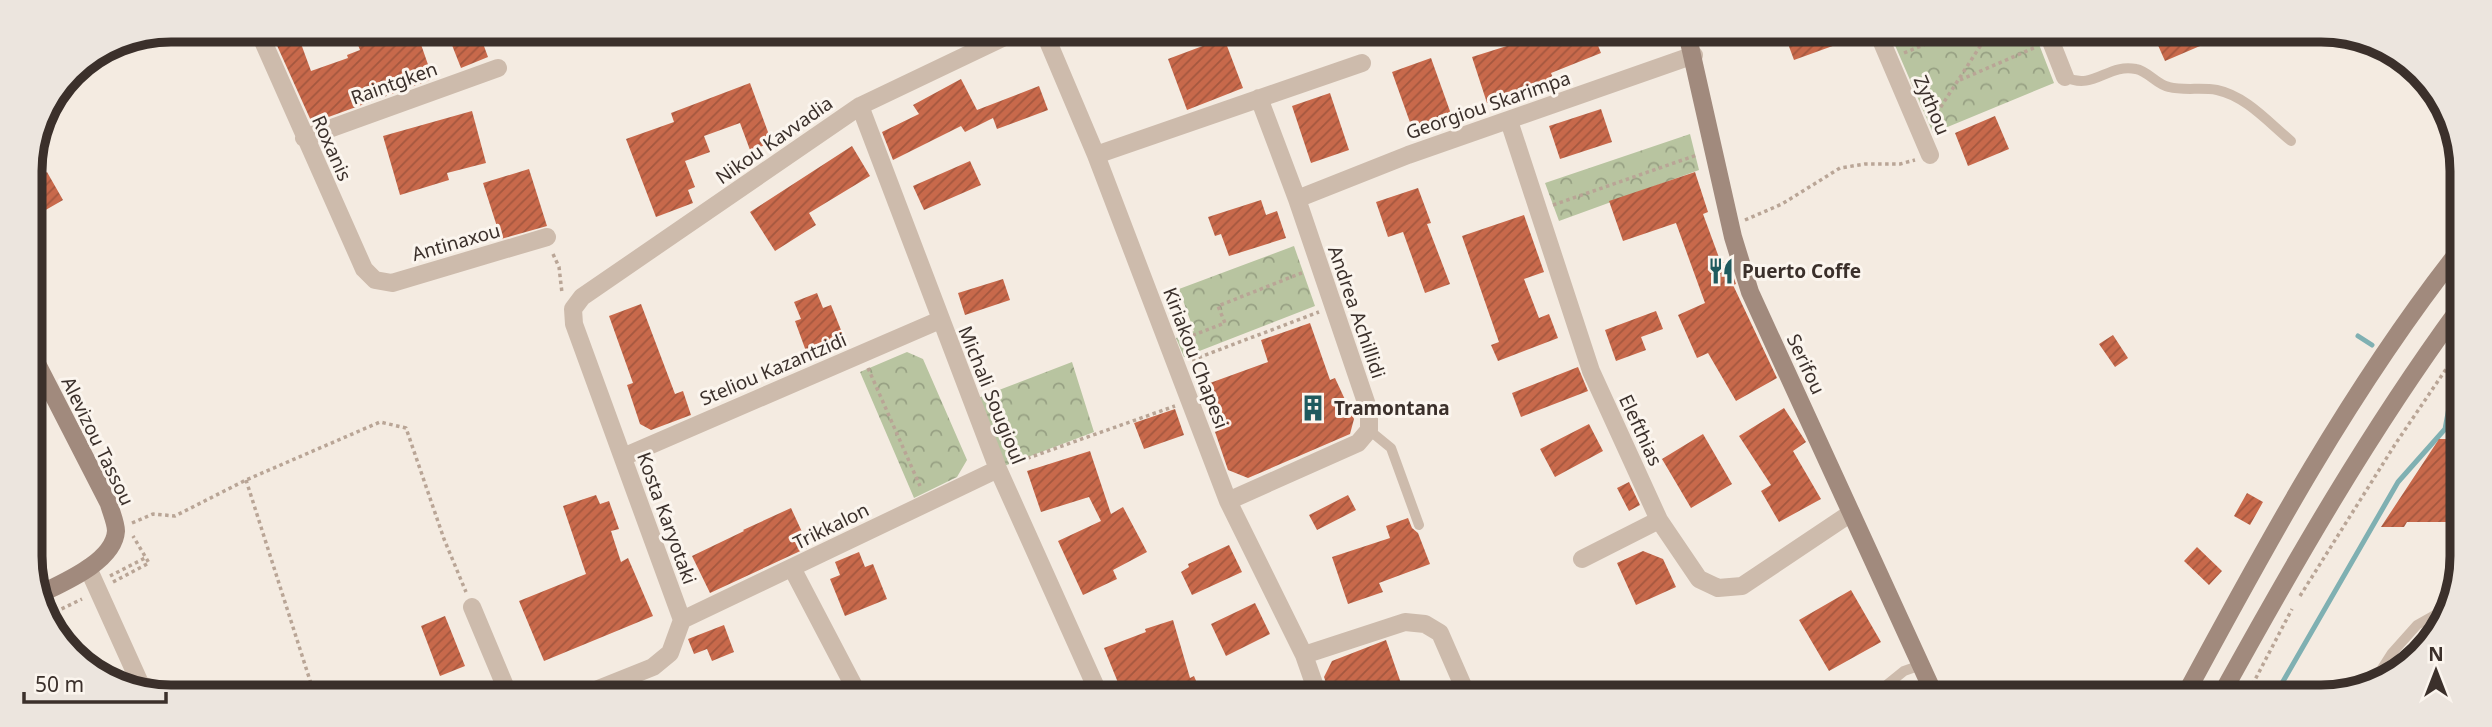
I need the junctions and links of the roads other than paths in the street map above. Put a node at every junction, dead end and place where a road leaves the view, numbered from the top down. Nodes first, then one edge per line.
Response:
1 (263, 42) edge
2 (994, 42) edge
3 (1048, 42) edge
4 (1690, 42) edge
5 (1882, 42) edge
6 (2051, 42) edge
7 (1694, 55) junction
8 (1362, 63) dead end
9 (498, 68) dead end
10 (2065, 77) joint
11 (1259, 98) junction
12 (860, 106) junction
13 (1510, 121) junction
14 (304, 138) junction
15 (2291, 141) dead end
16 (1096, 155) junction
17 (1930, 155) road end
18 (1297, 200) junction
19 (550, 245) road end
20 (2450, 264) edge
21 (375, 280) joint
22 (573, 309) joint
23 (940, 320) junction
24 (2450, 321) edge
25 (42, 373) edge
26 (1369, 430) junction
27 (623, 457) junction
28 (998, 469) junction
29 (1228, 501) junction
30 (1851, 513) junction
31 (1659, 520) junction
32 (1419, 525) dead end
33 (1582, 559) dead end
34 (88, 568) junction
35 (792, 568) junction
36 (47, 590) edge
37 (472, 607) road end
38 (2436, 614) edge
39 (682, 620) junction
40 (1304, 654) junction
41 (1921, 665) junction
42 (2381, 670) edge
43 (136, 681) edge
44 (500, 685) edge
45 (610, 685) edge
46 (853, 685) edge
47 (1095, 685) edge
48 (1315, 685) edge
49 (1463, 685) edge
50 (1886, 685) edge
51 (1930, 685) edge
52 (2190, 685) edge
53 (2227, 685) edge

1 - 14 street, Roxanis
2 - 12 street, Nikou Kavvadia
3 - 16 street, Kiriakou Chapesi
4 - 7 street, Serifou
5 - 17 street, Zythou
6 - 10 street
7 - 13 street, Georgiou Skarimpa
7 - 30 street, Serifou
8 - 11 street
9 - 14 street, Raintgken
10 - 15 lane
11 - 16 street
11 - 18 street, Andrea Achillidi
12 - 22 street, Nikou Kavvadia
12 - 23 street, Michali Sougioul
13 - 18 street, Georgiou Skarimpa
13 - 31 street, Elefthias
14 - 21 street, Roxanis
16 - 29 street, Kiriakou Chapesi
18 - 26 street, Andrea Achillidi
19 - 21 street, Antinaxou
20 - 52 street
22 - 27 street, Kosta Karyotaki
23 - 27 street, Steliou Kazantzidi
23 - 28 street, Michali Sougioul
24 - 53 street
25 - 34 street, Alevizou Tassou
26 - 29 street
26 - 32 lane
27 - 39 street, Kosta Karyotaki
28 - 35 street, Trikkalon
28 - 47 street, Michali Sougioul
29 - 40 street, Kiriakou Chapesi
30 - 31 street, Elefthias
30 - 41 street, Serifou
31 - 33 street
34 - 36 street, Alevizou Tassou
34 - 43 street
35 - 39 street, Trikkalon
35 - 46 street
37 - 44 street
38 - 42 lane
39 - 45 street
40 - 48 street, Kiriakou Chapesi
40 - 49 street
41 - 50 lane
41 - 51 street, Serifou

